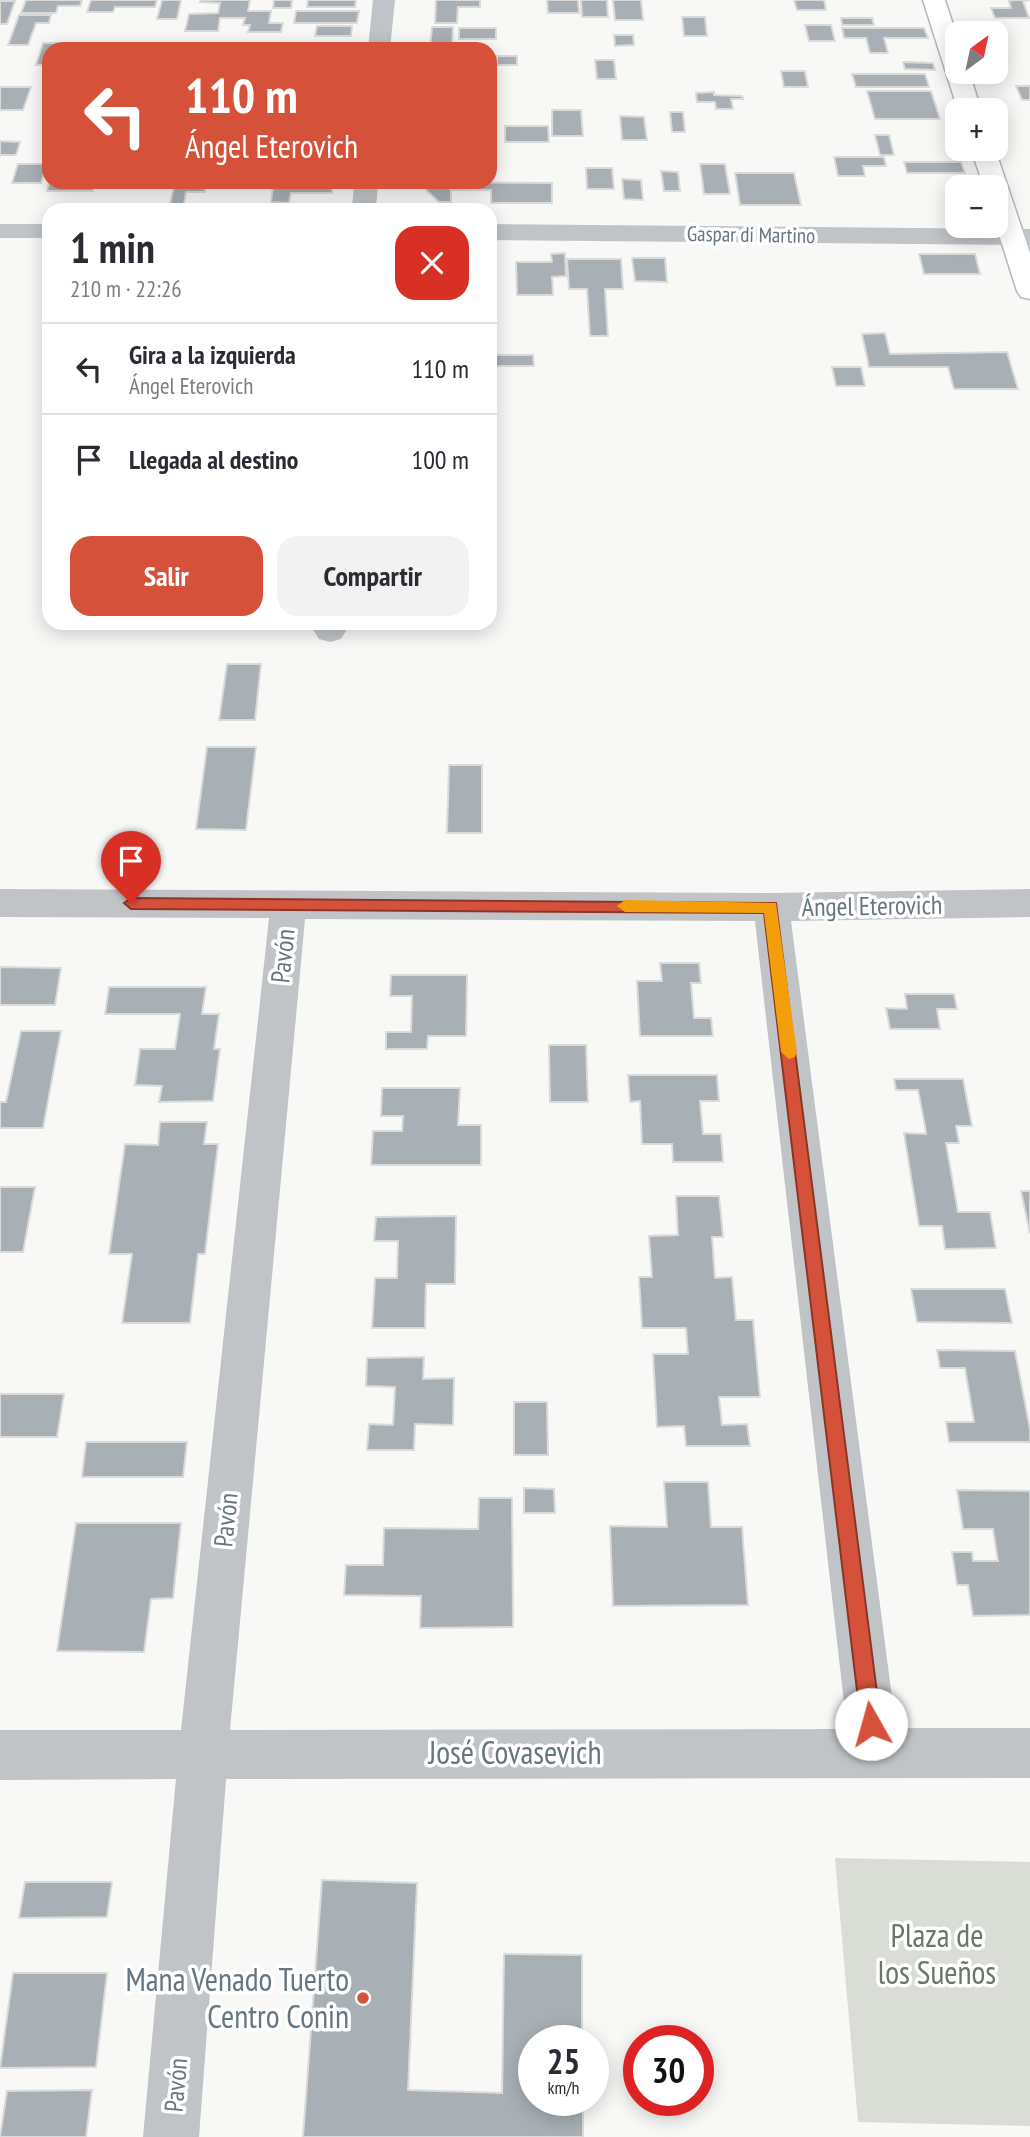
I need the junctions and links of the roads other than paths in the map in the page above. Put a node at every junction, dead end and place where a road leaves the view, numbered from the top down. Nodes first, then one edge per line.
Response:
1 (384, 0) edge
2 (934, 0) edge
3 (945, 33) edge
4 (380, 42) edge
5 (988, 161) edge
6 (0, 231) edge
7 (42, 231) edge
8 (497, 232) edge
9 (1021, 237) edge
10 (1030, 291) edge
11 (0, 903) edge
12 (1030, 903) edge
13 (288, 904) junction
14 (771, 907) junction
15 (874, 1751) junction
16 (1030, 1753) edge
17 (0, 1755) edge
18 (203, 1755) junction
19 (171, 2137) edge

1 - 4 street
2 - 3 main road
5 - 9 main road
6 - 7 street
8 - 9 street, Gaspar di Martino
9 - 10 main road
11 - 13 street, Ángel Eterovich
12 - 14 street, Ángel Eterovich
13 - 14 street, Ángel Eterovich
13 - 18 street, Pavón
14 - 15 street
15 - 16 street, José Covasevich
15 - 18 street, José Covasevich
17 - 18 street, José Covasevich
18 - 19 street, Pavón

